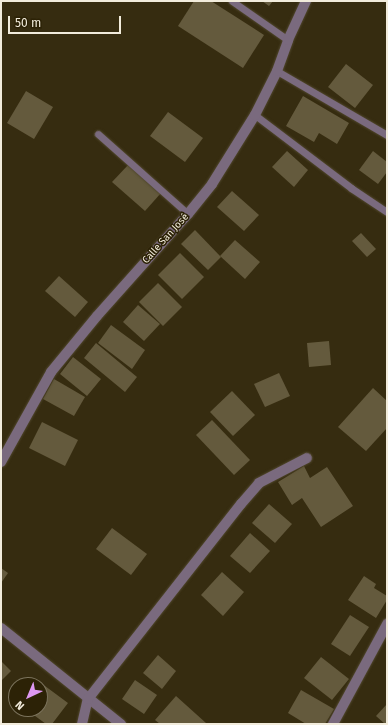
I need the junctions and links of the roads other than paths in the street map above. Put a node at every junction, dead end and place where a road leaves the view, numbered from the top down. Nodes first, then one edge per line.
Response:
1 (232, 1) edge
2 (306, 1) edge
3 (288, 40) junction
4 (277, 71) junction
5 (254, 116) junction
6 (98, 134) dead end
7 (387, 135) edge
8 (387, 212) edge
9 (188, 214) junction
10 (307, 458) dead end
11 (1, 462) edge
12 (387, 624) edge
13 (1, 628) edge
14 (88, 699) junction
15 (82, 724) edge
16 (121, 724) edge
17 (333, 724) edge

1 - 3 lane
2 - 3 street, Calle San José
3 - 4 street, Calle San José
4 - 5 street, Calle San José
4 - 7 lane
5 - 8 lane
5 - 9 street, Calle San José
6 - 9 lane
9 - 11 street, Calle San José
10 - 14 street
12 - 17 street
13 - 14 street
14 - 15 street
14 - 16 street

